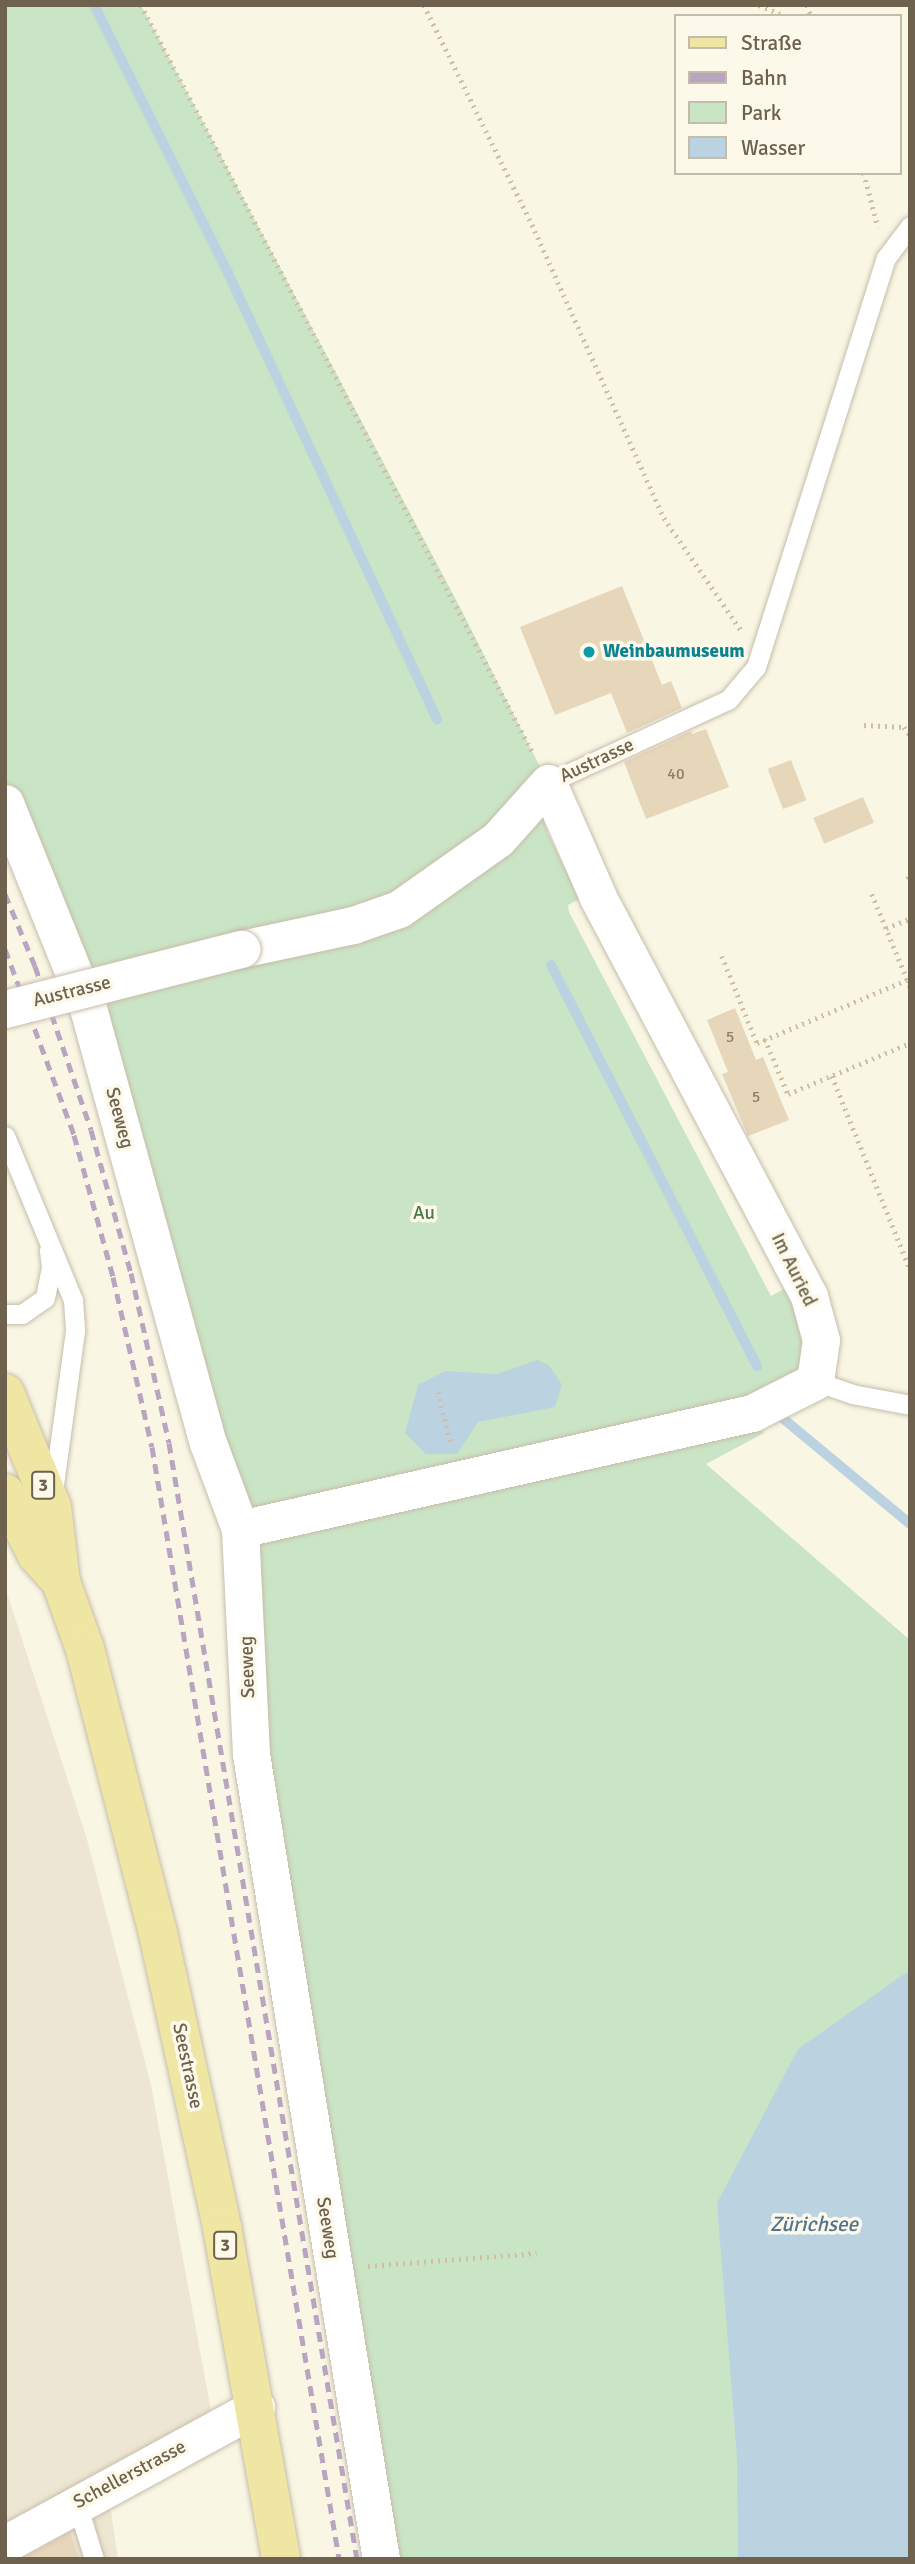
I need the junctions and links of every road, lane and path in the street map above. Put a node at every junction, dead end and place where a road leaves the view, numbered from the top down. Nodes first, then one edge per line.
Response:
1 (141, 5) edge
2 (424, 5) edge
3 (759, 5) edge
4 (780, 14) edge
5 (865, 175) edge
6 (910, 226) edge
7 (886, 258) junction
8 (762, 652) junction
9 (864, 725) dead end
10 (910, 735) edge
11 (548, 783) junction
12 (5, 803) edge
13 (872, 894) dead end
14 (910, 919) edge
15 (886, 928) junction
16 (722, 956) dead end
17 (907, 980) junction
18 (910, 986) edge
19 (5, 1009) edge
20 (765, 1039) junction
21 (910, 1043) edge
22 (832, 1076) junction
23 (5, 1136) edge
24 (49, 1245) junction
25 (910, 1269) edge
26 (5, 1314) edge
27 (815, 1381) junction
28 (438, 1392) dead end
29 (5, 1393) edge
30 (910, 1405) edge
31 (460, 1479) junction
32 (5, 1493) edge
33 (52, 1507) junction
34 (240, 1529) junction
35 (61, 1582) junction
36 (537, 2253) dead end
37 (333, 2262) junction
38 (256, 2407) junction
39 (76, 2504) junction
40 (5, 2544) edge
41 (94, 2559) edge
42 (281, 2559) edge
43 (381, 2559) edge

1 - 11 path
2 - 8 path
3 - 4 path
5 - 7 path
6 - 7 lane, Austrasse
7 - 8 lane, Austrasse
8 - 11 lane, Austrasse
9 - 10 path
11 - 19 street, Austrasse, bridge
11 - 27 street, Im Auried
12 - 34 street, Seeweg
13 - 15 path
14 - 15 path
15 - 17 path
16 - 20 path
17 - 18 path
17 - 20 path
20 - 22 path
21 - 22 path
22 - 25 path
23 - 24 lane
24 - 26 lane
24 - 33 lane
27 - 30 lane
27 - 31 street
28 - 31 path
29 - 33 main road, Seestrasse / 3
31 - 34 street
32 - 35 main road, Seestrasse / 3
33 - 35 main road, Seestrasse / 3
34 - 37 street, Seeweg
35 - 38 main road, Seestrasse / 3
36 - 37 path
37 - 43 street, Seeweg
38 - 39 street, Schellerstrasse
38 - 42 main road, Seestrasse / 3
39 - 40 street, Schellerstrasse
39 - 41 lane

